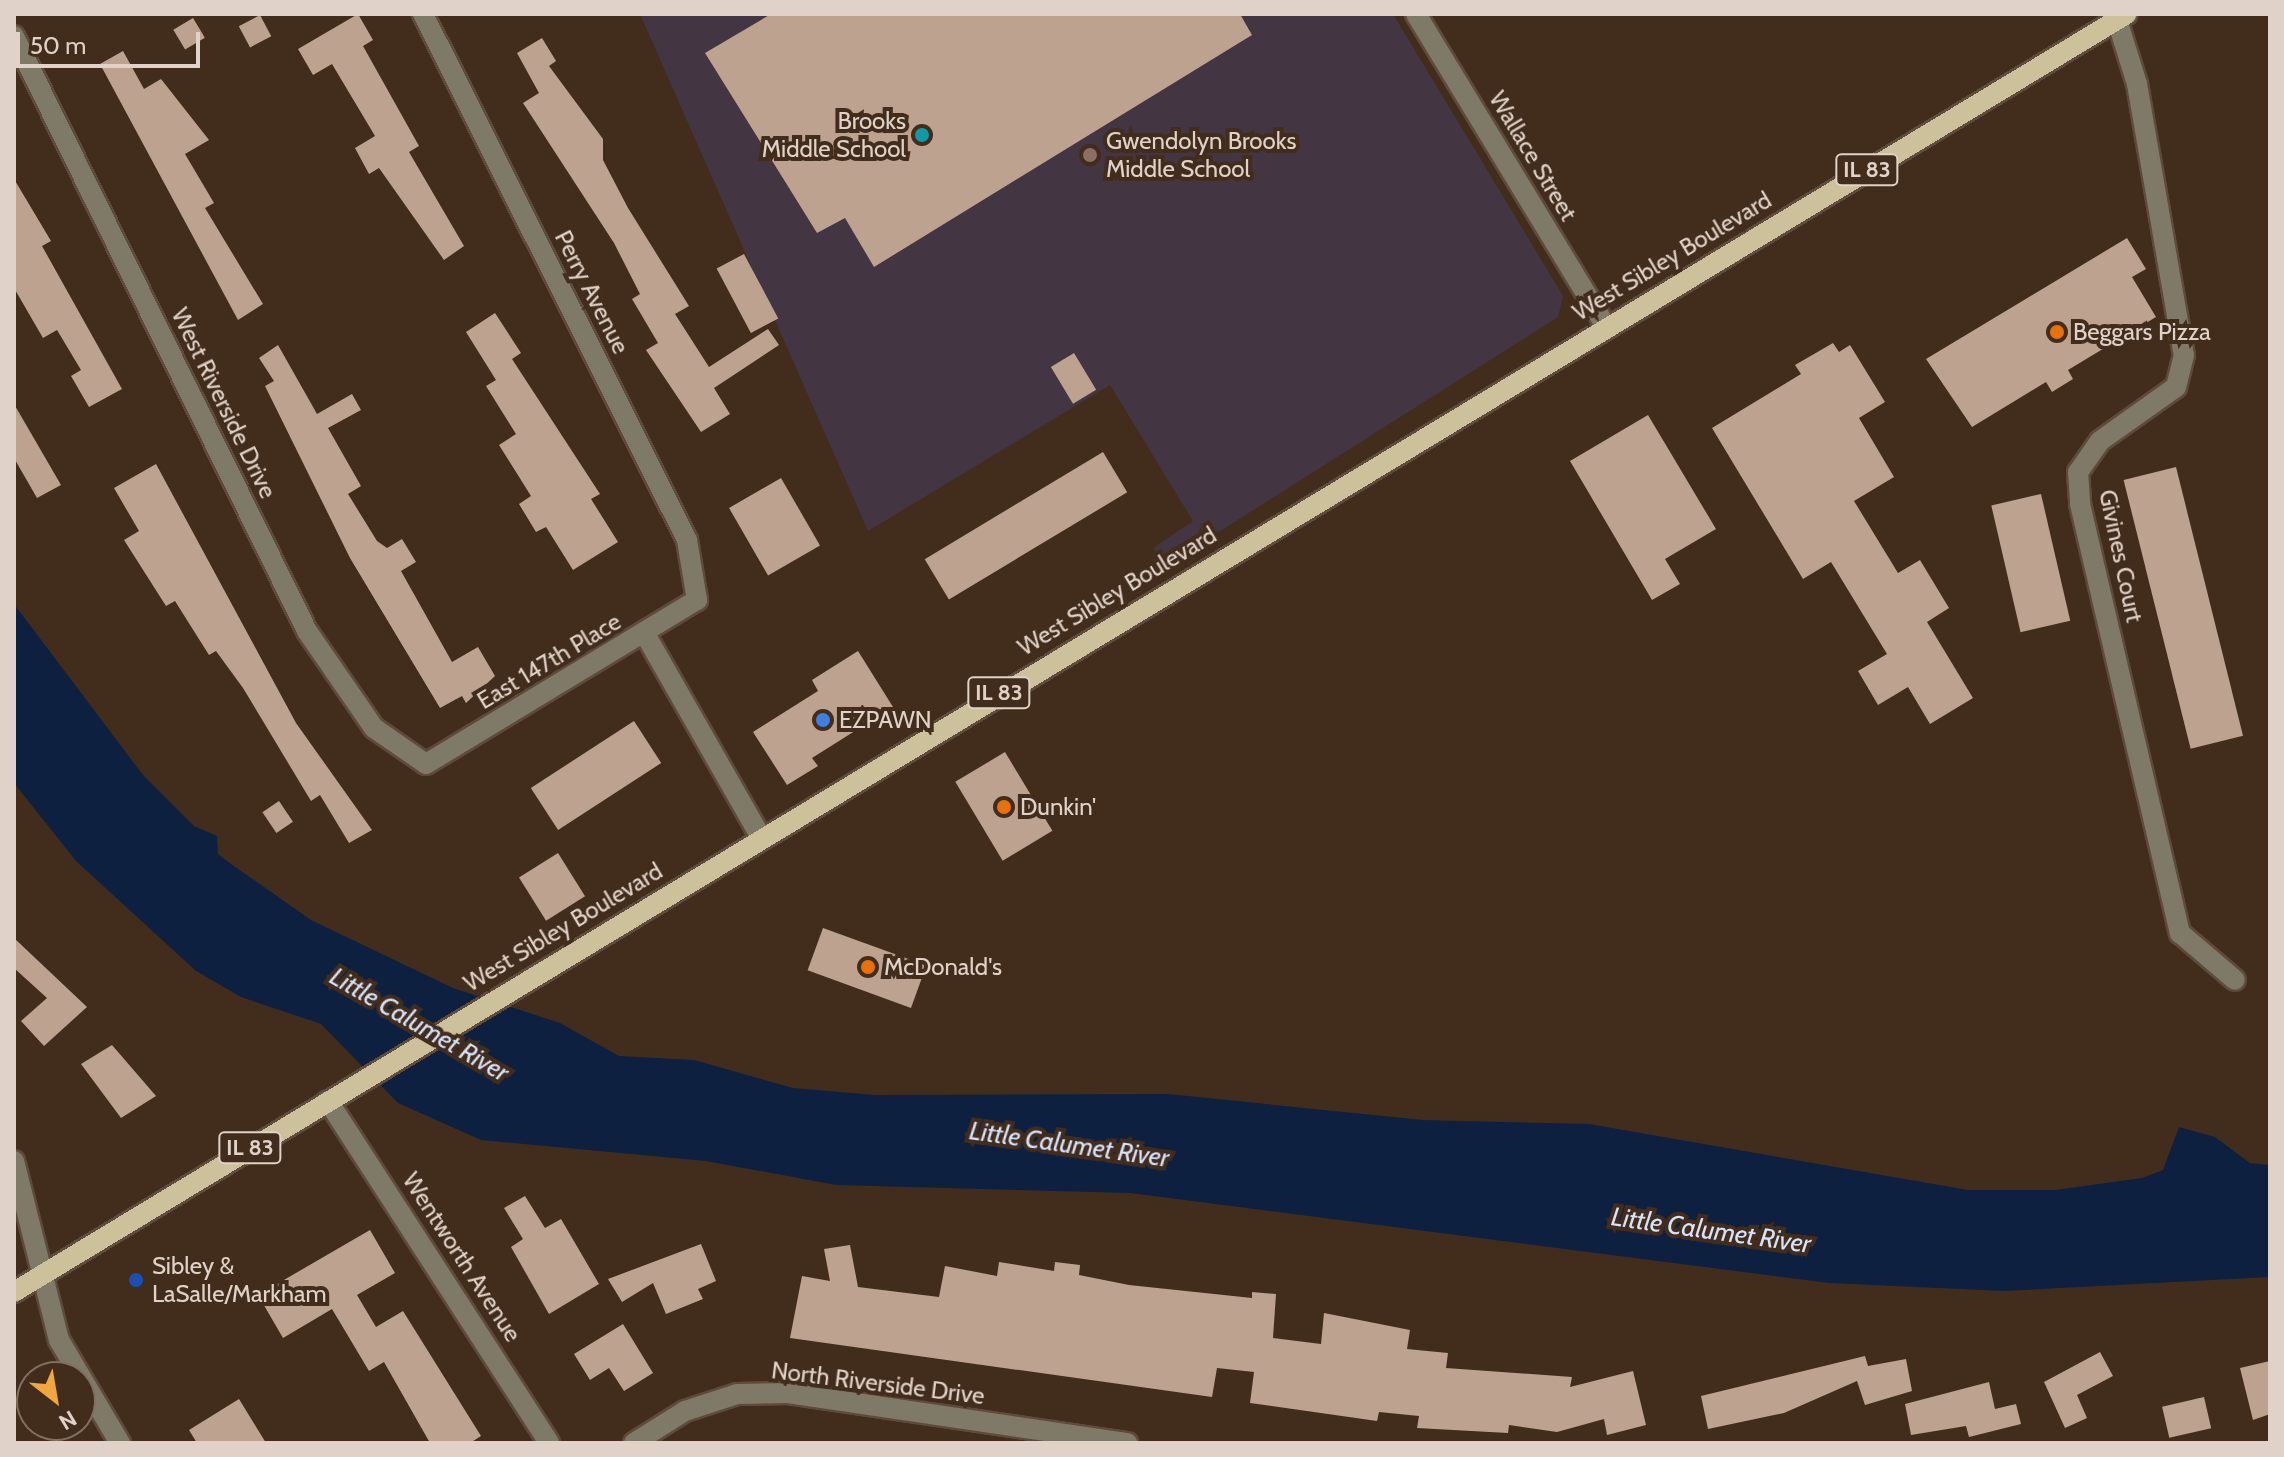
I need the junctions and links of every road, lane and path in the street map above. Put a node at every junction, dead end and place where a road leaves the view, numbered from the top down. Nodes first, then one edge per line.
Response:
1 (423, 14) edge
2 (1416, 14) edge
3 (2122, 17) edge
4 (14, 36) edge
5 (1606, 326) junction
6 (697, 600) joint
7 (645, 634) junction
8 (426, 764) joint
9 (761, 837) junction
10 (2235, 980) dead end
11 (336, 1095) junction
12 (14, 1161) edge
13 (44, 1275) junction
14 (14, 1292) edge
15 (120, 1443) edge
16 (549, 1443) edge
17 (634, 1443) edge
18 (1127, 1443) edge

1 - 6 street, Perry Avenue
2 - 5 street, Wallace Street
3 - 5 main road, West Sibley Boulevard / IL 83
3 - 10 street, Givines Court
4 - 8 street, West Riverside Drive
5 - 9 main road, West Sibley Boulevard / IL 83
6 - 7 street, East 147th Place
7 - 8 street, East 147th Place
7 - 9 street
9 - 11 main road, West Sibley Boulevard / IL 83
11 - 13 main road, West Sibley Boulevard / IL 83
11 - 16 street, Wentworth Avenue
12 - 13 street
13 - 14 main road, West Sibley Boulevard / IL 83
13 - 15 street
17 - 18 street, North Riverside Drive

